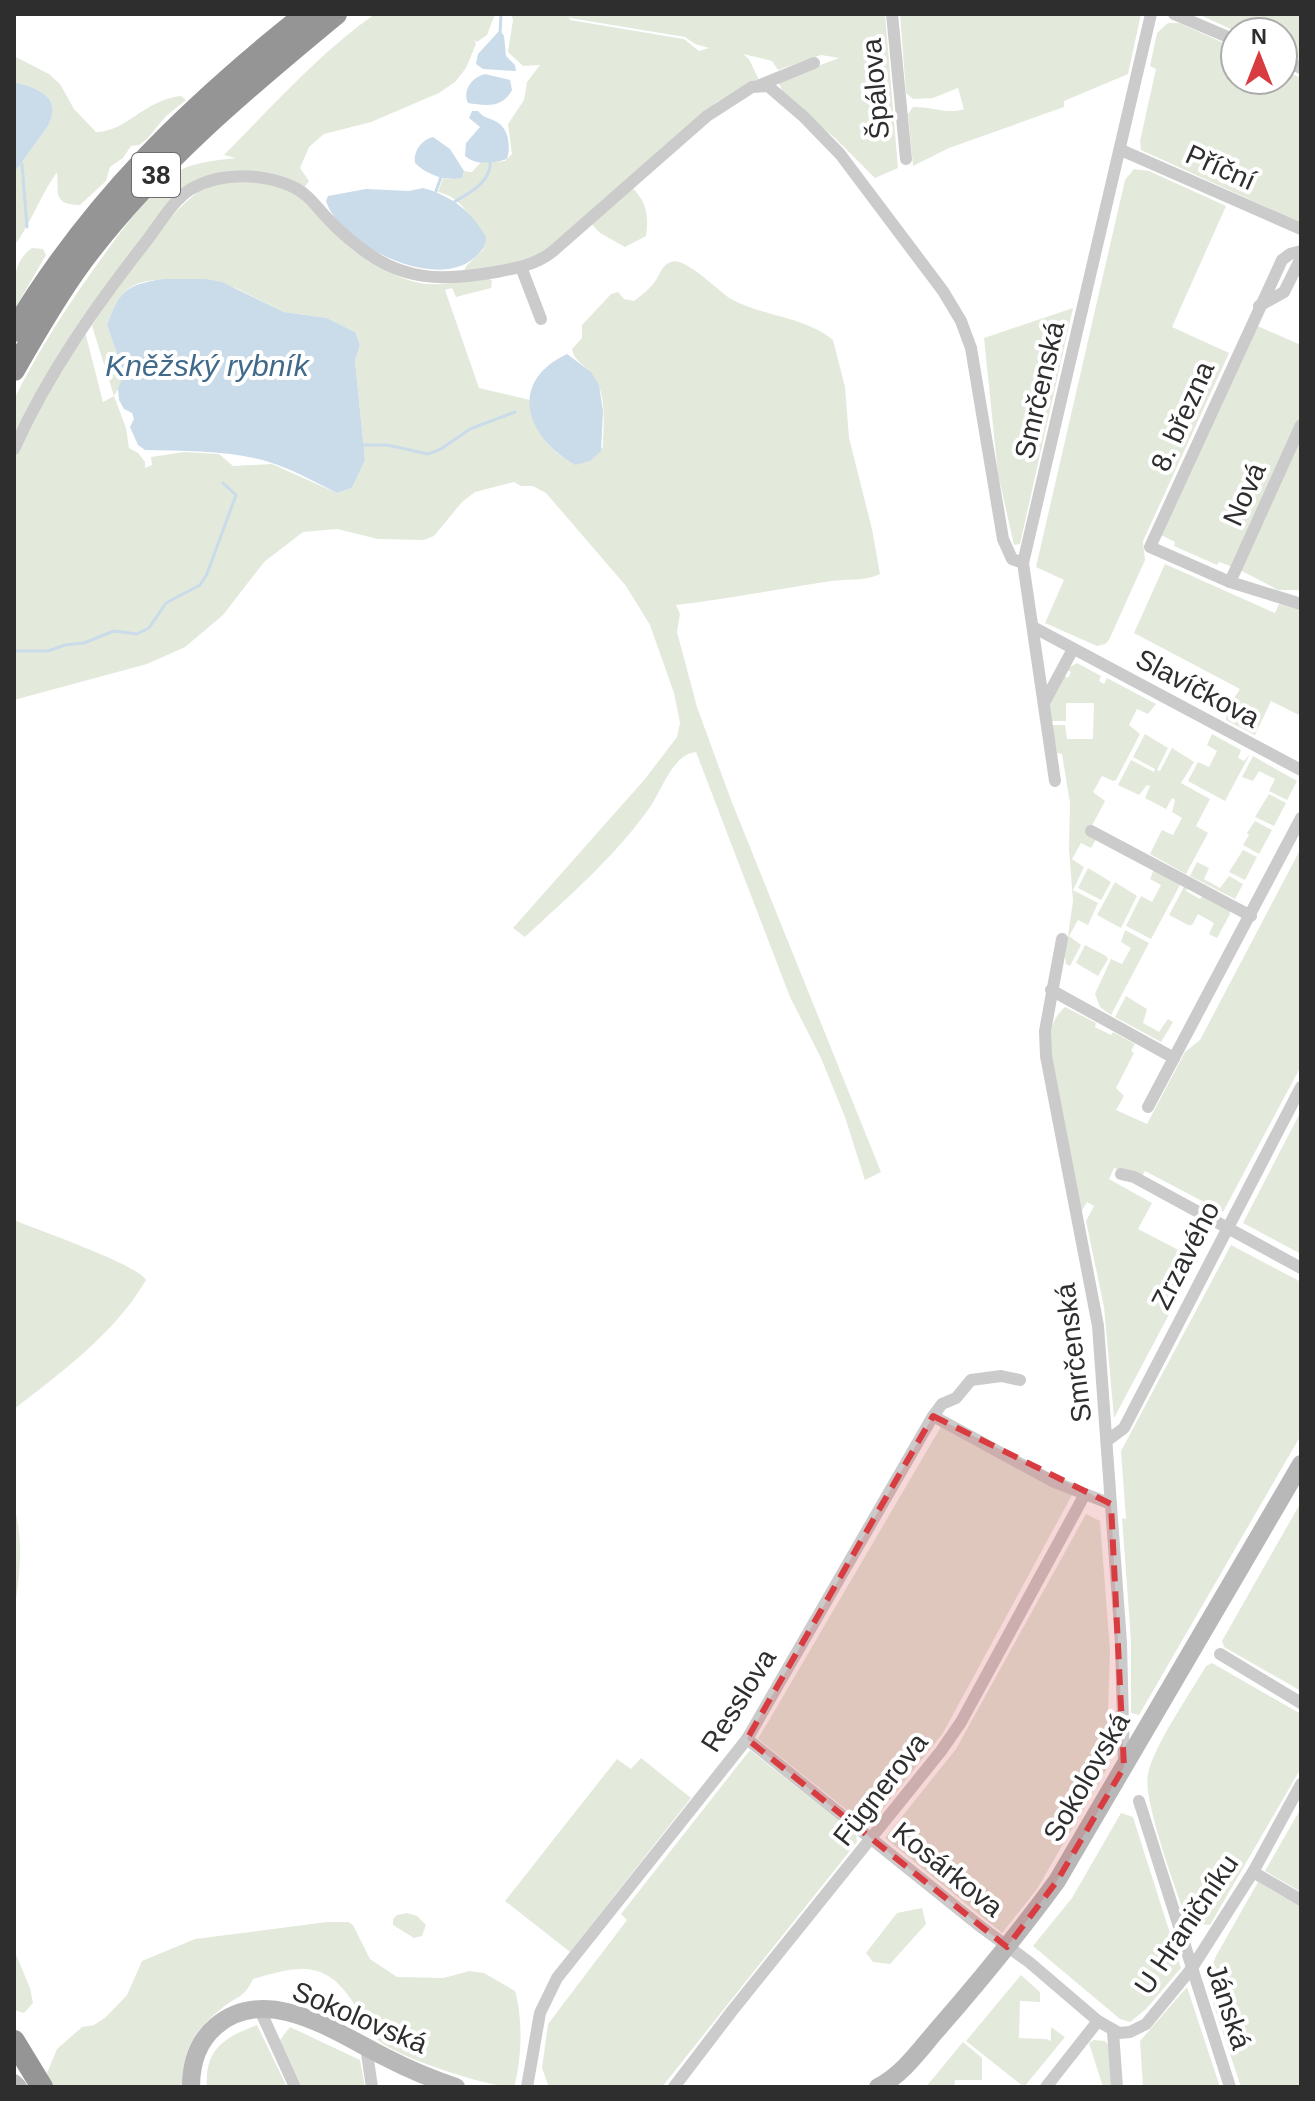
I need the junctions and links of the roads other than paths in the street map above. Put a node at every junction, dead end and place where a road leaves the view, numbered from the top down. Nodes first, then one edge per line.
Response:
1 (306, 14) edge
2 (336, 14) edge
3 (892, 14) edge
4 (1151, 14) edge
5 (1174, 14) edge
6 (1219, 33) edge
7 (814, 63) dead end
8 (760, 85) junction
9 (1121, 150) junction
10 (906, 159) dead end
11 (1301, 229) edge
12 (1301, 251) edge
13 (1301, 258) edge
14 (521, 267) junction
15 (1259, 306) junction
16 (541, 319) dead end
17 (14, 331) edge
18 (14, 370) edge
19 (1301, 425) edge
20 (14, 449) edge
21 (1023, 563) junction
22 (1230, 582) junction
23 (1301, 604) edge
24 (1033, 627) junction
25 (1073, 649) junction
26 (1044, 703) junction
27 (1301, 770) edge
28 (1055, 781) dead end
29 (1301, 818) edge
30 (1091, 831) dead end
31 (1251, 916) junction
32 (1062, 939) dead end
33 (1051, 990) junction
34 (1174, 1058) junction
35 (1301, 1087) edge
36 (1148, 1107) dead end
37 (1121, 1174) dead end
38 (1226, 1228) junction
39 (1301, 1268) edge
40 (1020, 1380) dead end
41 (933, 1416) junction
42 (1108, 1440) junction
43 (1301, 1464) edge
44 (1085, 1494) junction
45 (1111, 1504) junction
46 (1220, 1654) dead end
47 (1301, 1703) edge
48 (747, 1739) junction
49 (1124, 1767) junction
50 (1301, 1784) edge
51 (1139, 1801) dead end
52 (872, 1839) junction
53 (1253, 1872) junction
54 (1301, 1900) edge
55 (1007, 1947) junction
56 (1192, 1968) junction
57 (259, 2008) junction
58 (1098, 2021) junction
59 (1113, 2032) junction
60 (14, 2041) edge
61 (366, 2047) junction
62 (42, 2087) edge
63 (191, 2087) edge
64 (295, 2087) edge
65 (372, 2087) edge
66 (456, 2087) edge
67 (527, 2087) edge
68 (674, 2087) edge
69 (880, 2087) edge
70 (1046, 2087) edge
71 (1117, 2087) edge
72 (1230, 2087) edge

1 - 17 highway, 38
2 - 18 highway, 38
3 - 10 street, Špálova
4 - 9 street, Smrčenská
5 - 6 street
7 - 8 street
8 - 14 street
8 - 21 street
9 - 11 street, Příční
9 - 21 street, Smrčenská
12 - 15 street, 8. března
13 - 15 street, 8. března
14 - 16 street
14 - 20 street
15 - 22 street, 8. března
19 - 22 street, Nová
21 - 24 street, Smrčenská
22 - 23 street
24 - 25 street, Slavíčkova
24 - 26 street, Smrčenská
25 - 26 street
25 - 27 street, Slavíčkova
26 - 28 street, Smrčenská
29 - 31 street
30 - 31 street
31 - 34 street
32 - 33 street, Smrčenská
33 - 34 street
33 - 42 street, Smrčenská
34 - 36 street
35 - 38 street, Zrzavého
37 - 38 street
38 - 39 street
38 - 42 street, Zrzavého
40 - 41 street, Resslova
41 - 44 street
41 - 48 street, Resslova
42 - 45 street, Smrčenská
43 - 49 street, Sokolovská
44 - 45 street
44 - 52 street, Fügnerova
45 - 49 street, Smrčenská
46 - 47 street
48 - 52 street, Kosárkova
48 - 67 street, Resslova
49 - 55 street, Sokolovská
50 - 53 street, U Hraničníku
51 - 56 street, Jánská
52 - 55 street, Kosárkova
52 - 68 street, Fügnerova
53 - 54 street
53 - 56 street, U Hraničníku
55 - 58 street
55 - 69 street, Sokolovská
56 - 59 street, U Hraničníku
56 - 72 street, Jánská
57 - 61 street, Sokolovská
57 - 63 street, Sokolovská
57 - 64 street
58 - 59 street
58 - 70 street
59 - 71 street
60 - 62 highway
61 - 65 street
61 - 66 street, Sokolovská

